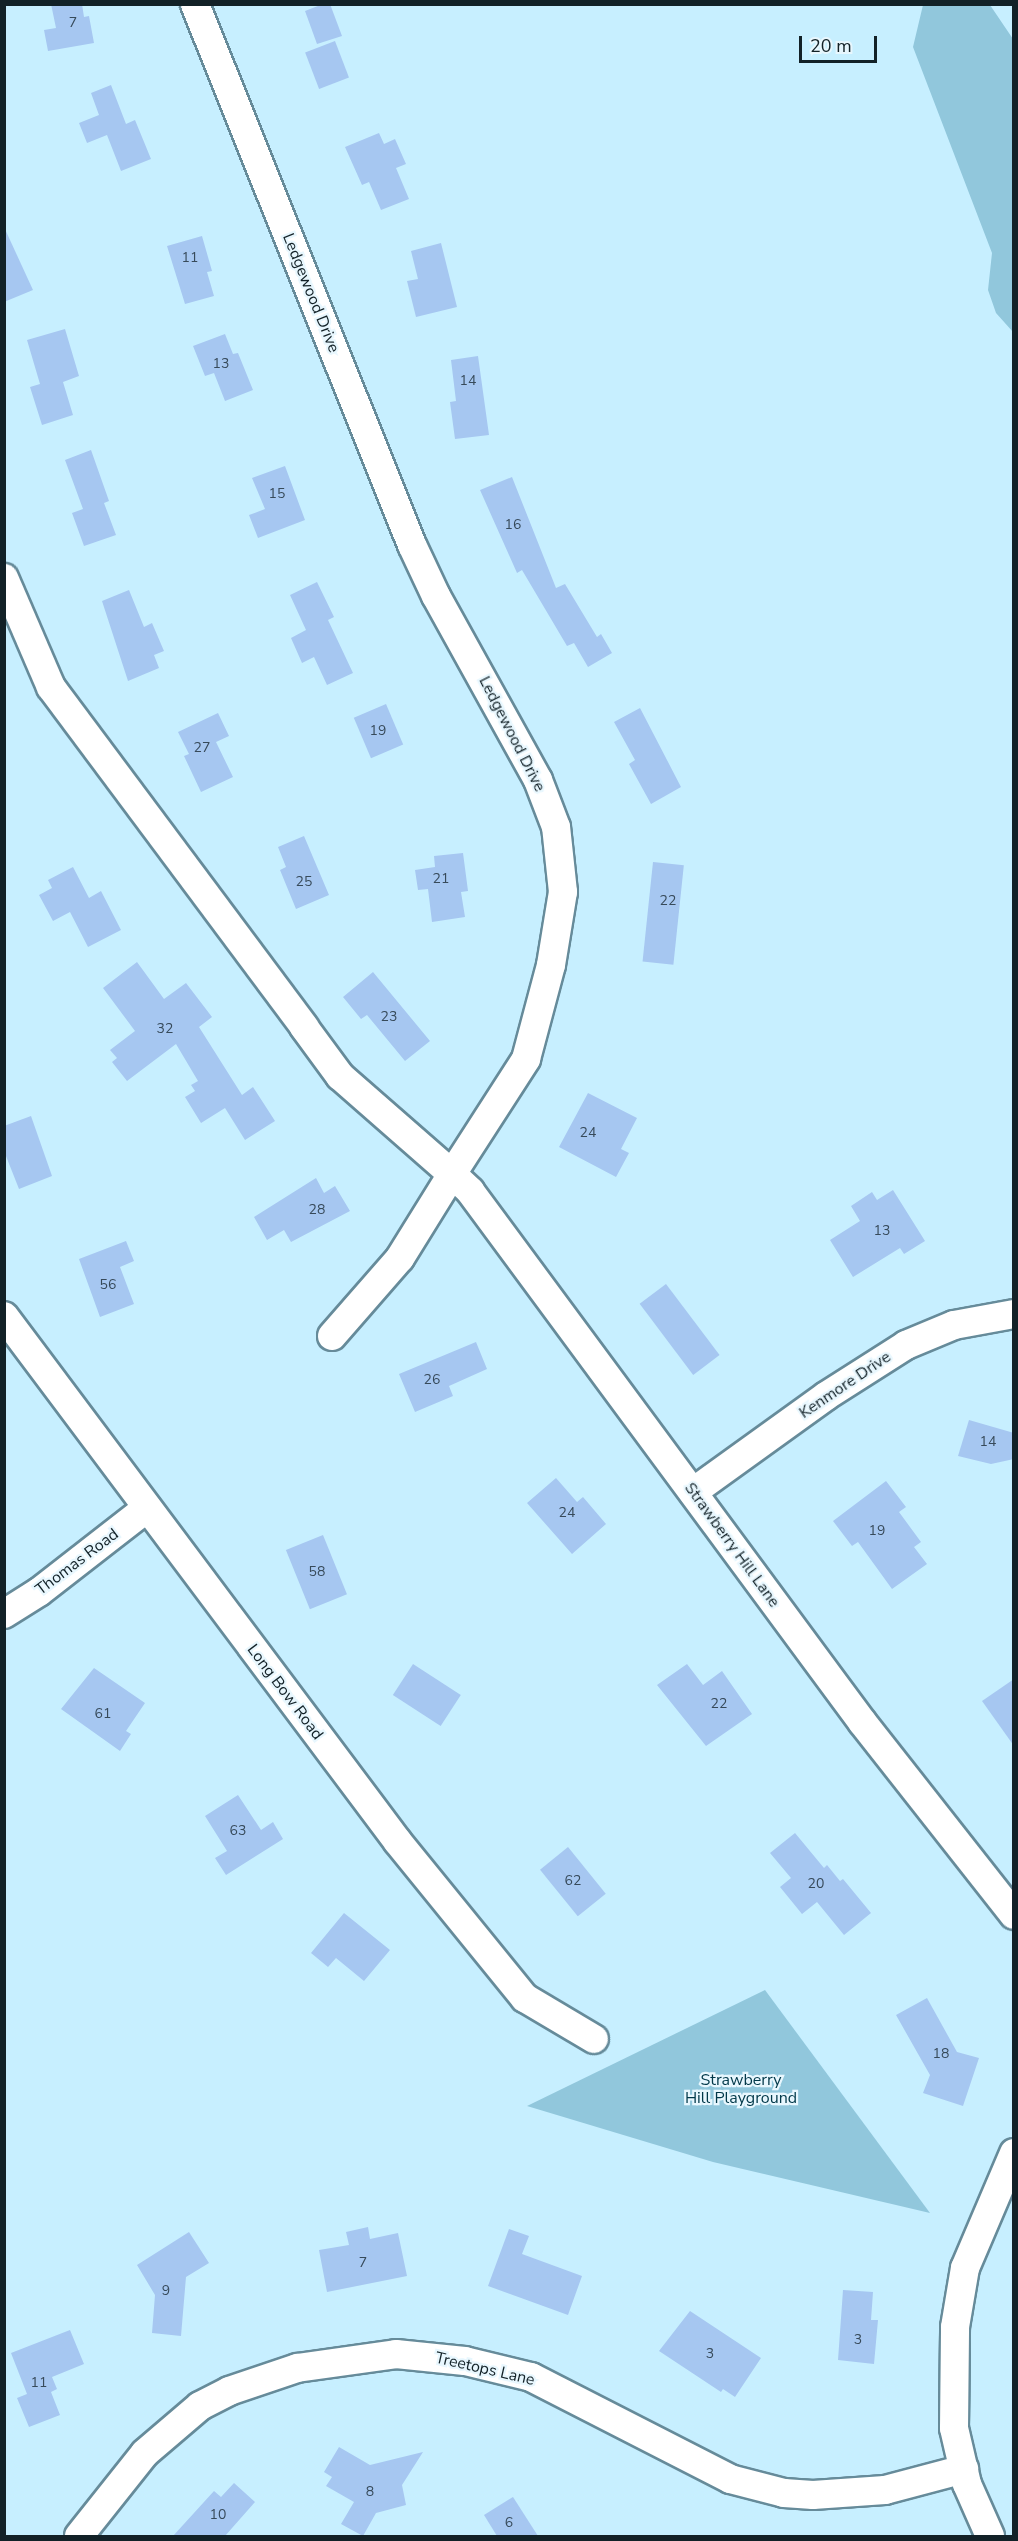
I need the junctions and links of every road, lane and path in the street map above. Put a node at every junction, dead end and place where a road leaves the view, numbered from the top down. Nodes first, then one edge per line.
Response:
1 (195, 4) edge
2 (4, 578) edge
3 (452, 1174) junction
4 (1014, 1314) edge
5 (4, 1316) edge
6 (332, 1336) dead end
7 (693, 1492) junction
8 (147, 1508) junction
9 (4, 1614) edge
10 (1014, 1915) edge
11 (594, 2039) dead end
12 (1014, 2153) edge
13 (964, 2469) junction
14 (79, 2536) edge
15 (990, 2536) edge

1 - 3 street, Ledgewood Drive
2 - 3 street
3 - 6 street, Ledgewood Drive
3 - 7 street, Strawberry Hill Lane
4 - 7 street, Kenmore Drive
5 - 8 street, Long Bow Road
7 - 10 street, Strawberry Hill Lane
8 - 9 street, Thomas Road
8 - 11 street, Long Bow Road
12 - 13 street
13 - 14 street, Treetops Lane
13 - 15 street

